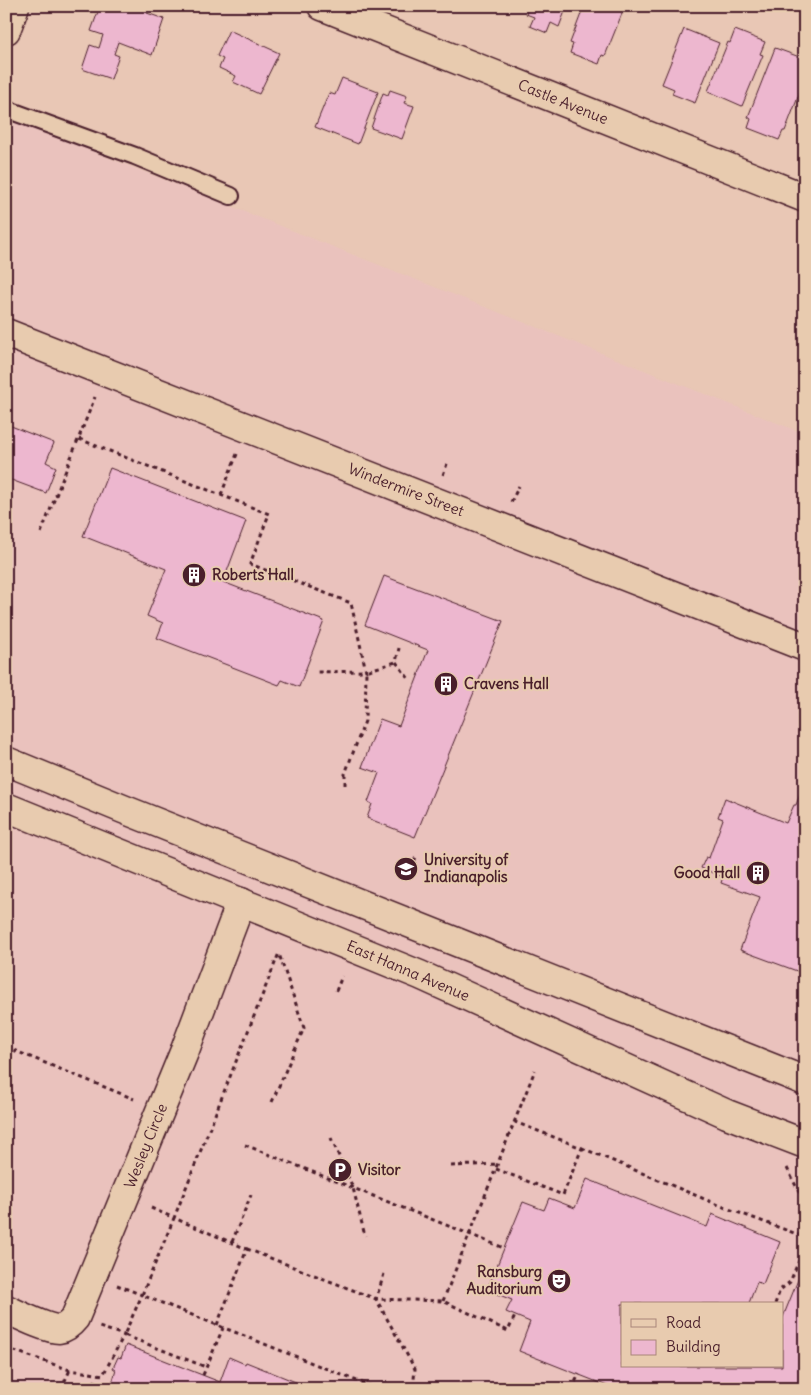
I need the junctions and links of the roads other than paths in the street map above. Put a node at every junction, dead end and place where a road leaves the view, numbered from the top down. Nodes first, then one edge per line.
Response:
1 (15, 6) edge
2 (322, 6) edge
3 (6, 30) edge
4 (6, 109) edge
5 (231, 196) dead end
6 (805, 198) edge
7 (6, 333) edge
8 (805, 647) edge
9 (6, 761) edge
10 (6, 807) edge
11 (241, 902) junction
12 (805, 1081) edge
13 (805, 1144) edge
14 (6, 1309) edge

1 - 3 street
2 - 6 street, Castle Avenue
4 - 5 lane
7 - 8 street, Windermire Street
9 - 12 street
10 - 11 street, East Hanna Avenue
11 - 13 street, East Hanna Avenue
11 - 14 street, Wesley Circle

